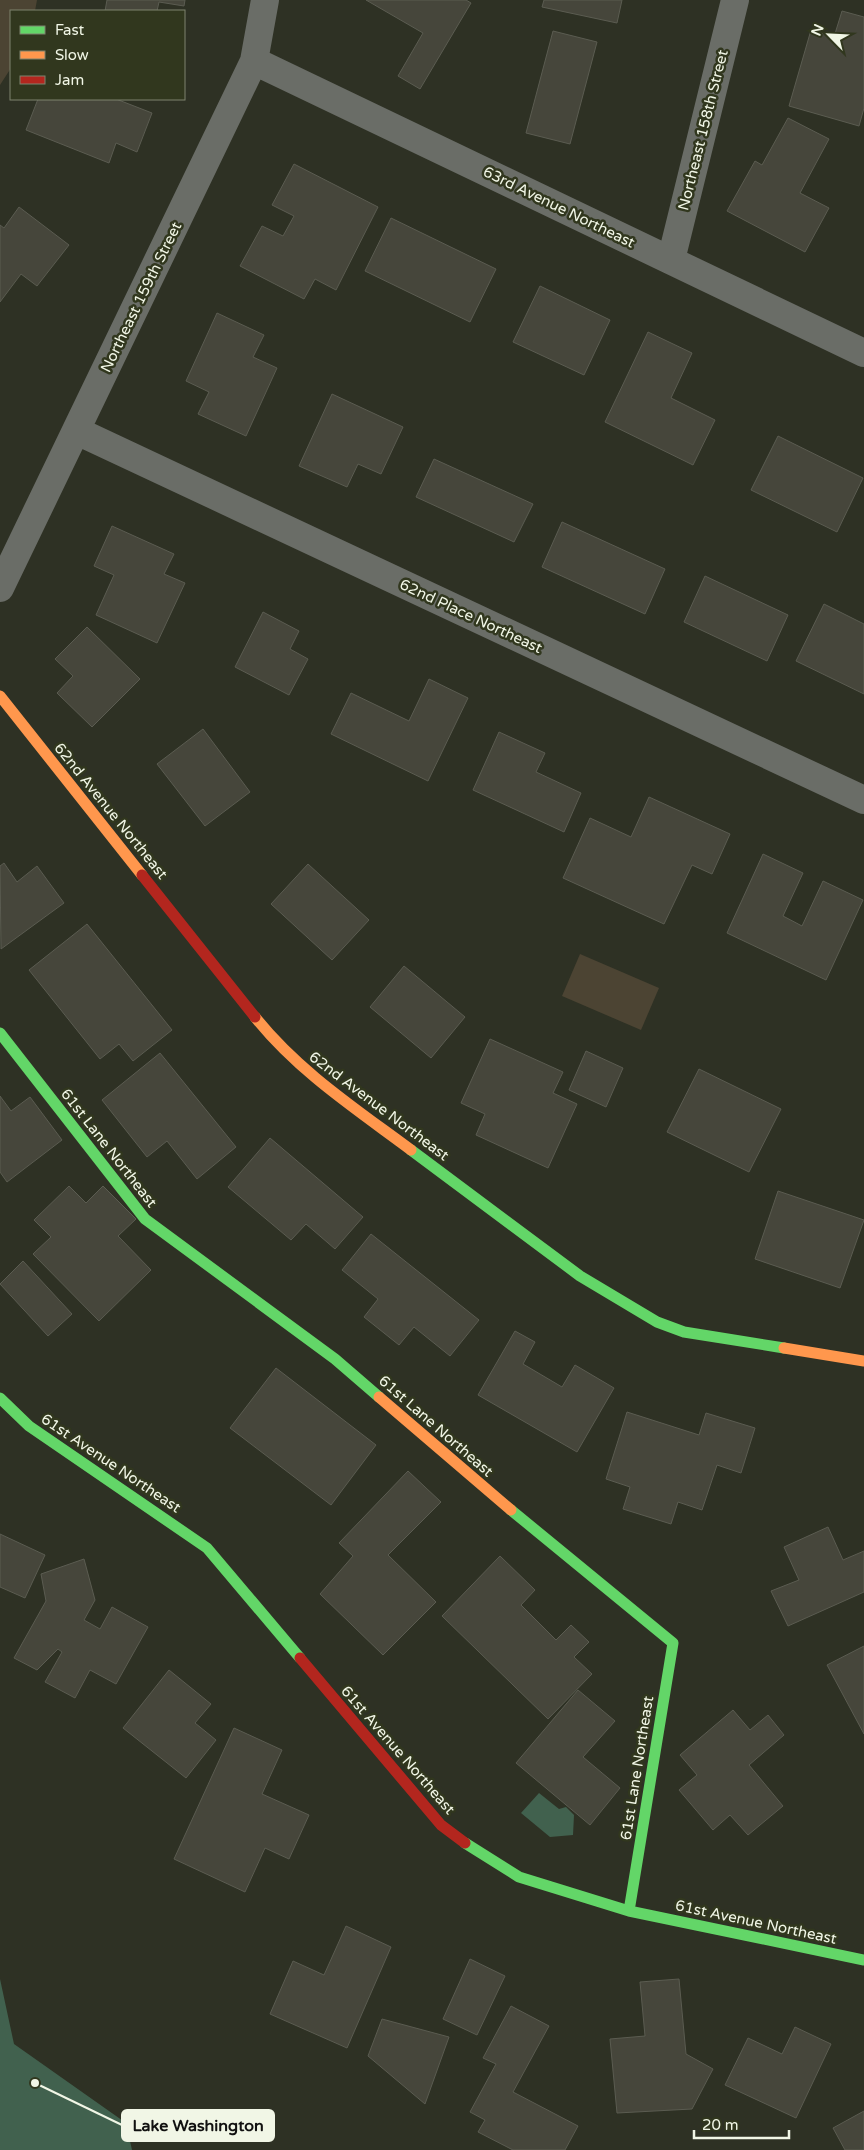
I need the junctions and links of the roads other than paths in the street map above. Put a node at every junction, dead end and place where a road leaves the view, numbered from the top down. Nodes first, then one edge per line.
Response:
1 (265, 0) edge
2 (735, 0) edge
3 (254, 61) junction
4 (671, 260) junction
5 (864, 353) edge
6 (77, 431) junction
7 (0, 588) edge
8 (0, 696) edge
9 (864, 800) edge
10 (0, 1033) edge
11 (864, 1361) edge
12 (0, 1398) edge
13 (629, 1911) junction
14 (864, 1960) edge

1 - 3 street, Northeast 159th Street
2 - 4 street, Northeast 158th Street
3 - 4 street, 63rd Avenue Northeast
3 - 6 street, Northeast 159th Street
4 - 5 street, 63rd Avenue Northeast
6 - 7 street, Northeast 159th Street
6 - 9 street, 62nd Place Northeast
8 - 11 street, 62nd Avenue Northeast
10 - 13 street, 61st Lane Northeast
12 - 13 street, 61st Avenue Northeast
13 - 14 street, 61st Avenue Northeast

